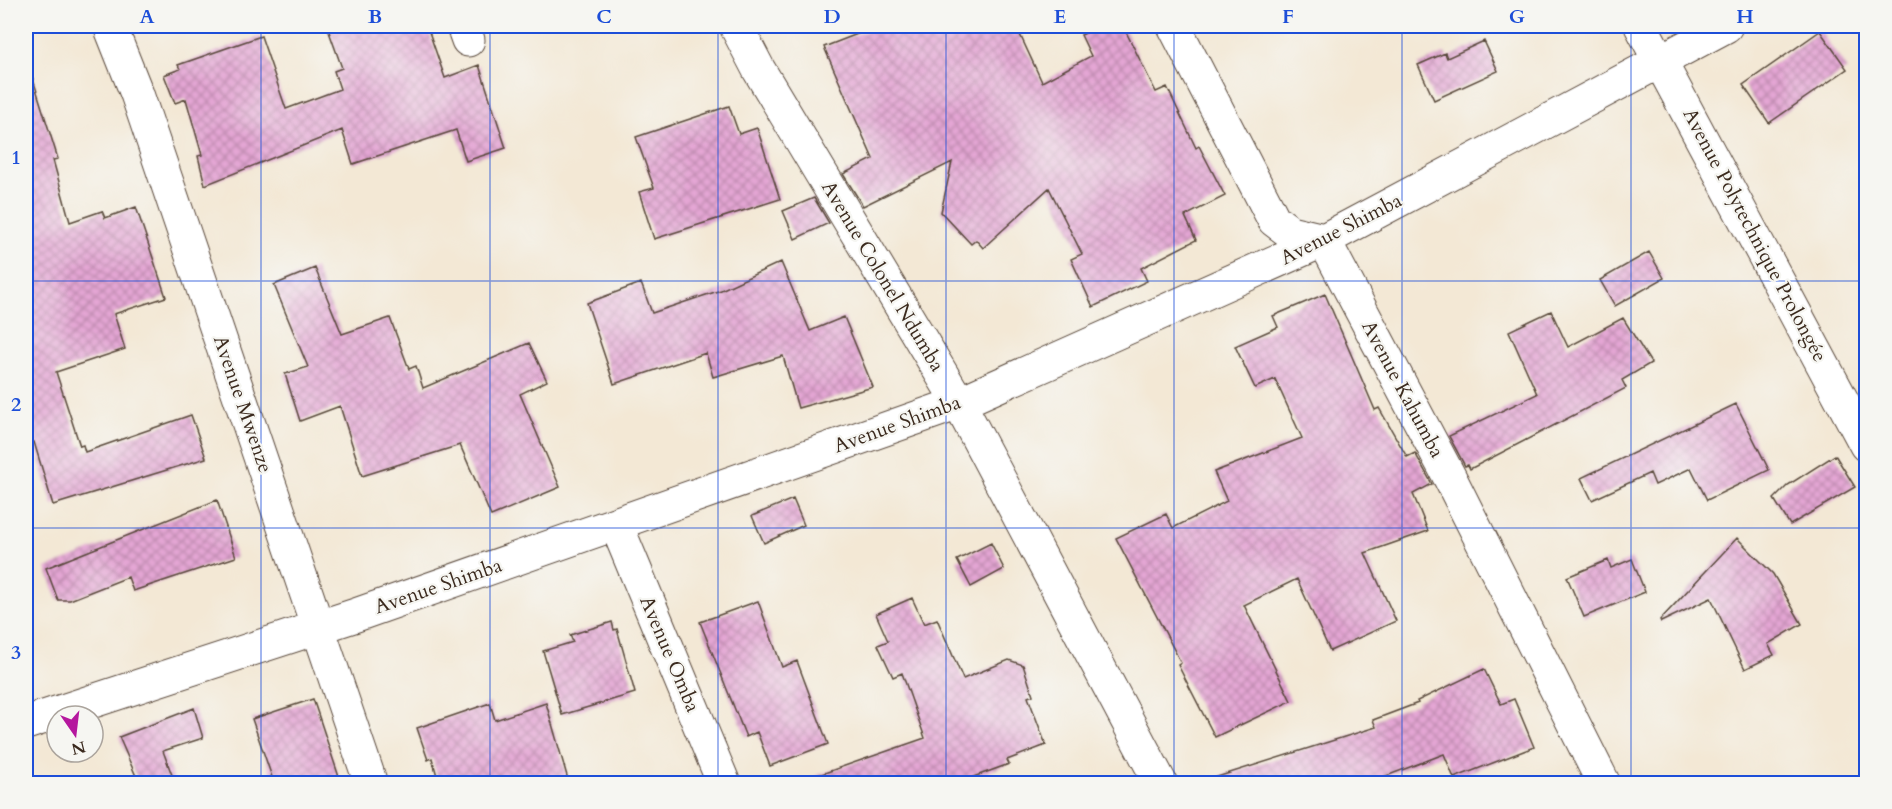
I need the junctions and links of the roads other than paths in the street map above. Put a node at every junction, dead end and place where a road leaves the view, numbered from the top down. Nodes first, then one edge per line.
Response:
1 (110, 26) edge
2 (736, 26) edge
3 (1174, 26) edge
4 (1641, 26) edge
5 (1726, 26) edge
6 (1662, 60) junction
7 (1324, 240) junction
8 (959, 403) junction
9 (1866, 445) edge
10 (616, 524) junction
11 (319, 627) junction
12 (26, 723) edge
13 (371, 783) edge
14 (724, 783) edge
15 (1161, 783) edge
16 (1604, 783) edge

1 - 11 street, Avenue Mwenze
2 - 8 street, Avenue Colonel Ndumba
3 - 7 street
4 - 6 street, Avenue Polytechnique Prolongée
5 - 6 street, Avenue Shimba
6 - 7 street, Avenue Shimba
6 - 9 street, Avenue Polytechnique Prolongée
7 - 8 street, Avenue Shimba
7 - 16 street, Avenue Kahumba
8 - 10 street, Avenue Shimba
8 - 15 street, Avenue Colonel Ndumba
10 - 11 street, Avenue Shimba
10 - 14 street, Avenue Omba
11 - 12 street, Avenue Shimba
11 - 13 street, Avenue Mwenze

